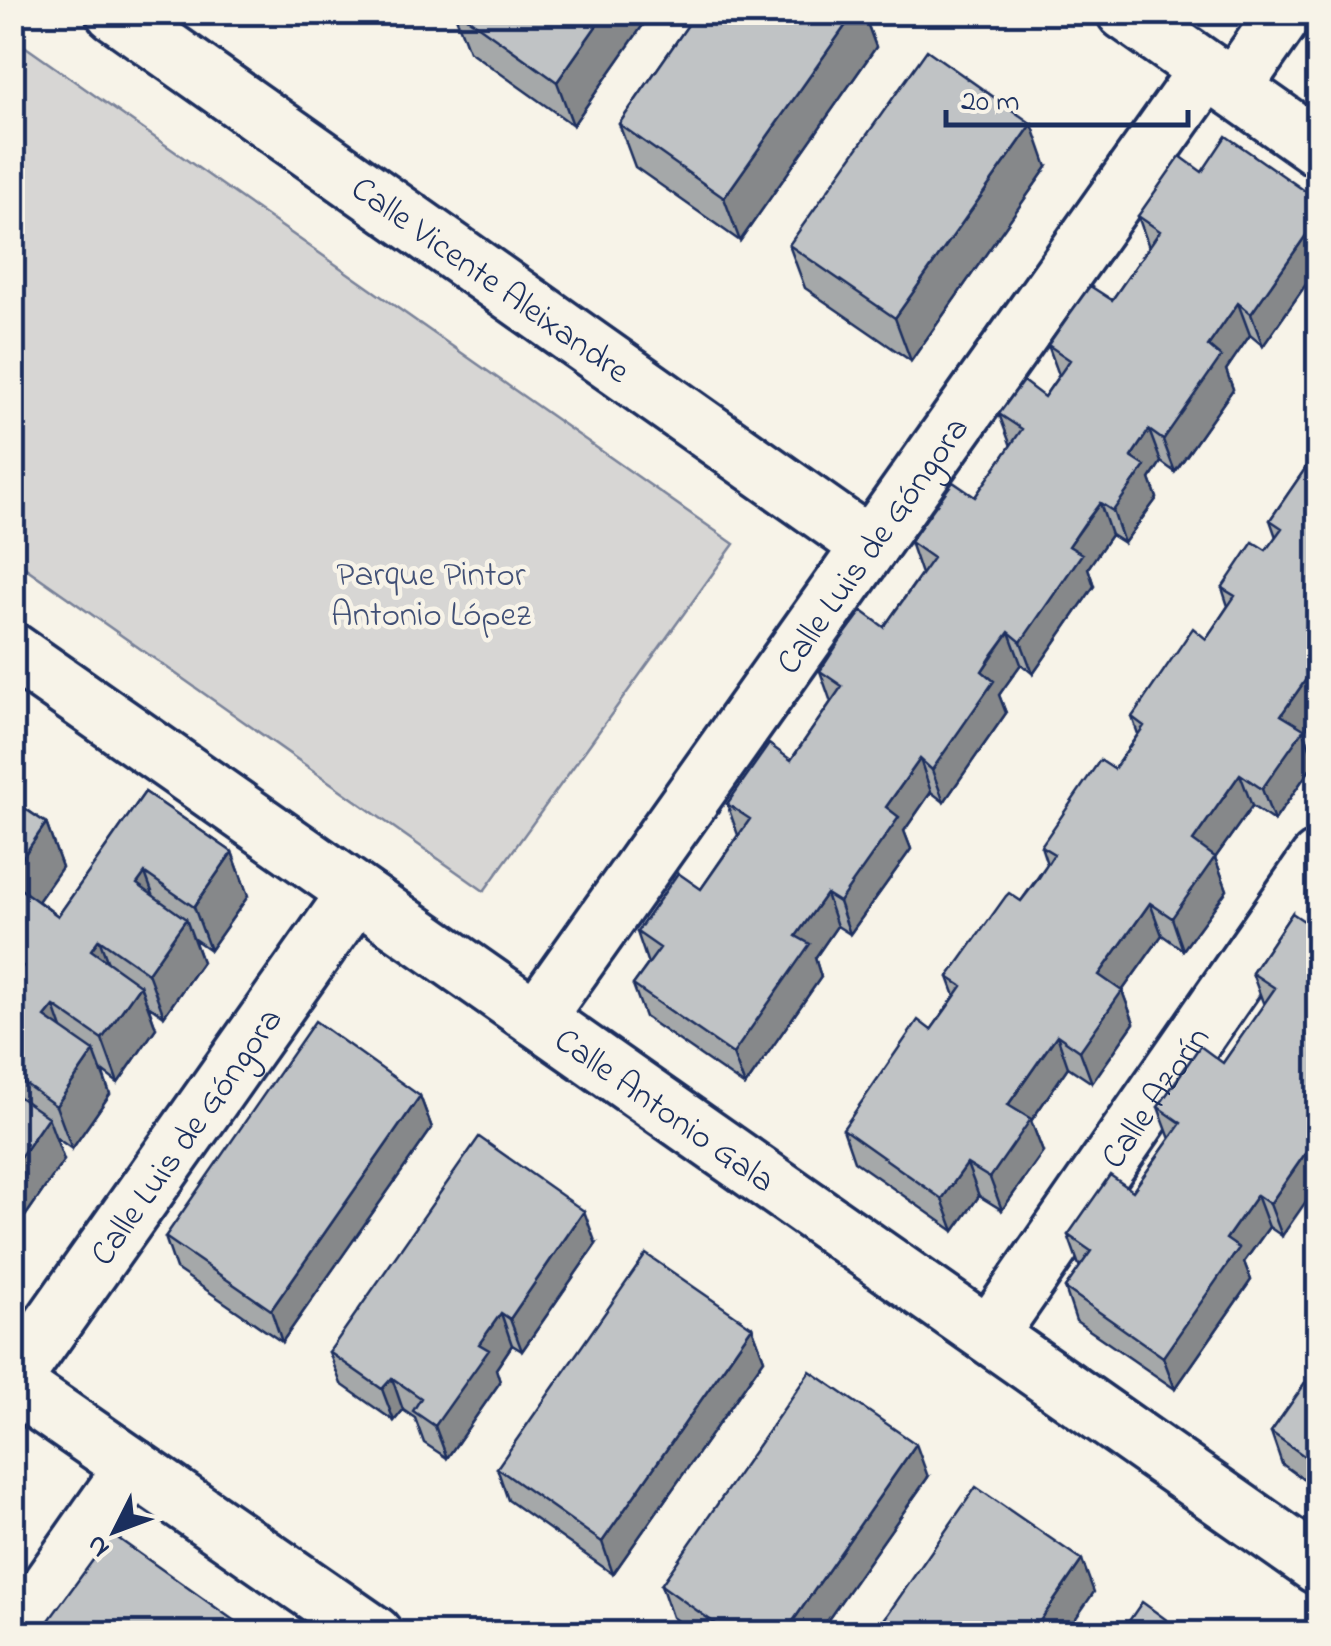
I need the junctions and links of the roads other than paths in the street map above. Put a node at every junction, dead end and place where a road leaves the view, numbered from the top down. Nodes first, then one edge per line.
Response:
1 (114, 12) edge
2 (1126, 12) edge
3 (1286, 12) edge
4 (1220, 79) junction
5 (1318, 148) edge
6 (870, 546) junction
7 (12, 652) edge
8 (1318, 860) edge
9 (356, 892) junction
10 (536, 1018) junction
11 (989, 1335) junction
12 (12, 1382) edge
13 (133, 1467) junction
14 (1318, 1566) edge
15 (16, 1634) edge
16 (374, 1634) edge

1 - 6 street, Calle Vicente Aleixandre
2 - 4 street
3 - 4 street, Calle Luis de Góngora
4 - 5 street
4 - 6 street, Calle Luis de Góngora
6 - 10 street, Calle Luis de Góngora
7 - 9 street, Calle Antonio Gala
8 - 11 street, Calle Azorín
9 - 10 street, Calle Antonio Gala
9 - 12 street, Calle Luis de Góngora
10 - 11 street, Calle Antonio Gala
11 - 14 street, Calle Antonio Gala
12 - 13 street
13 - 15 street
13 - 16 street

